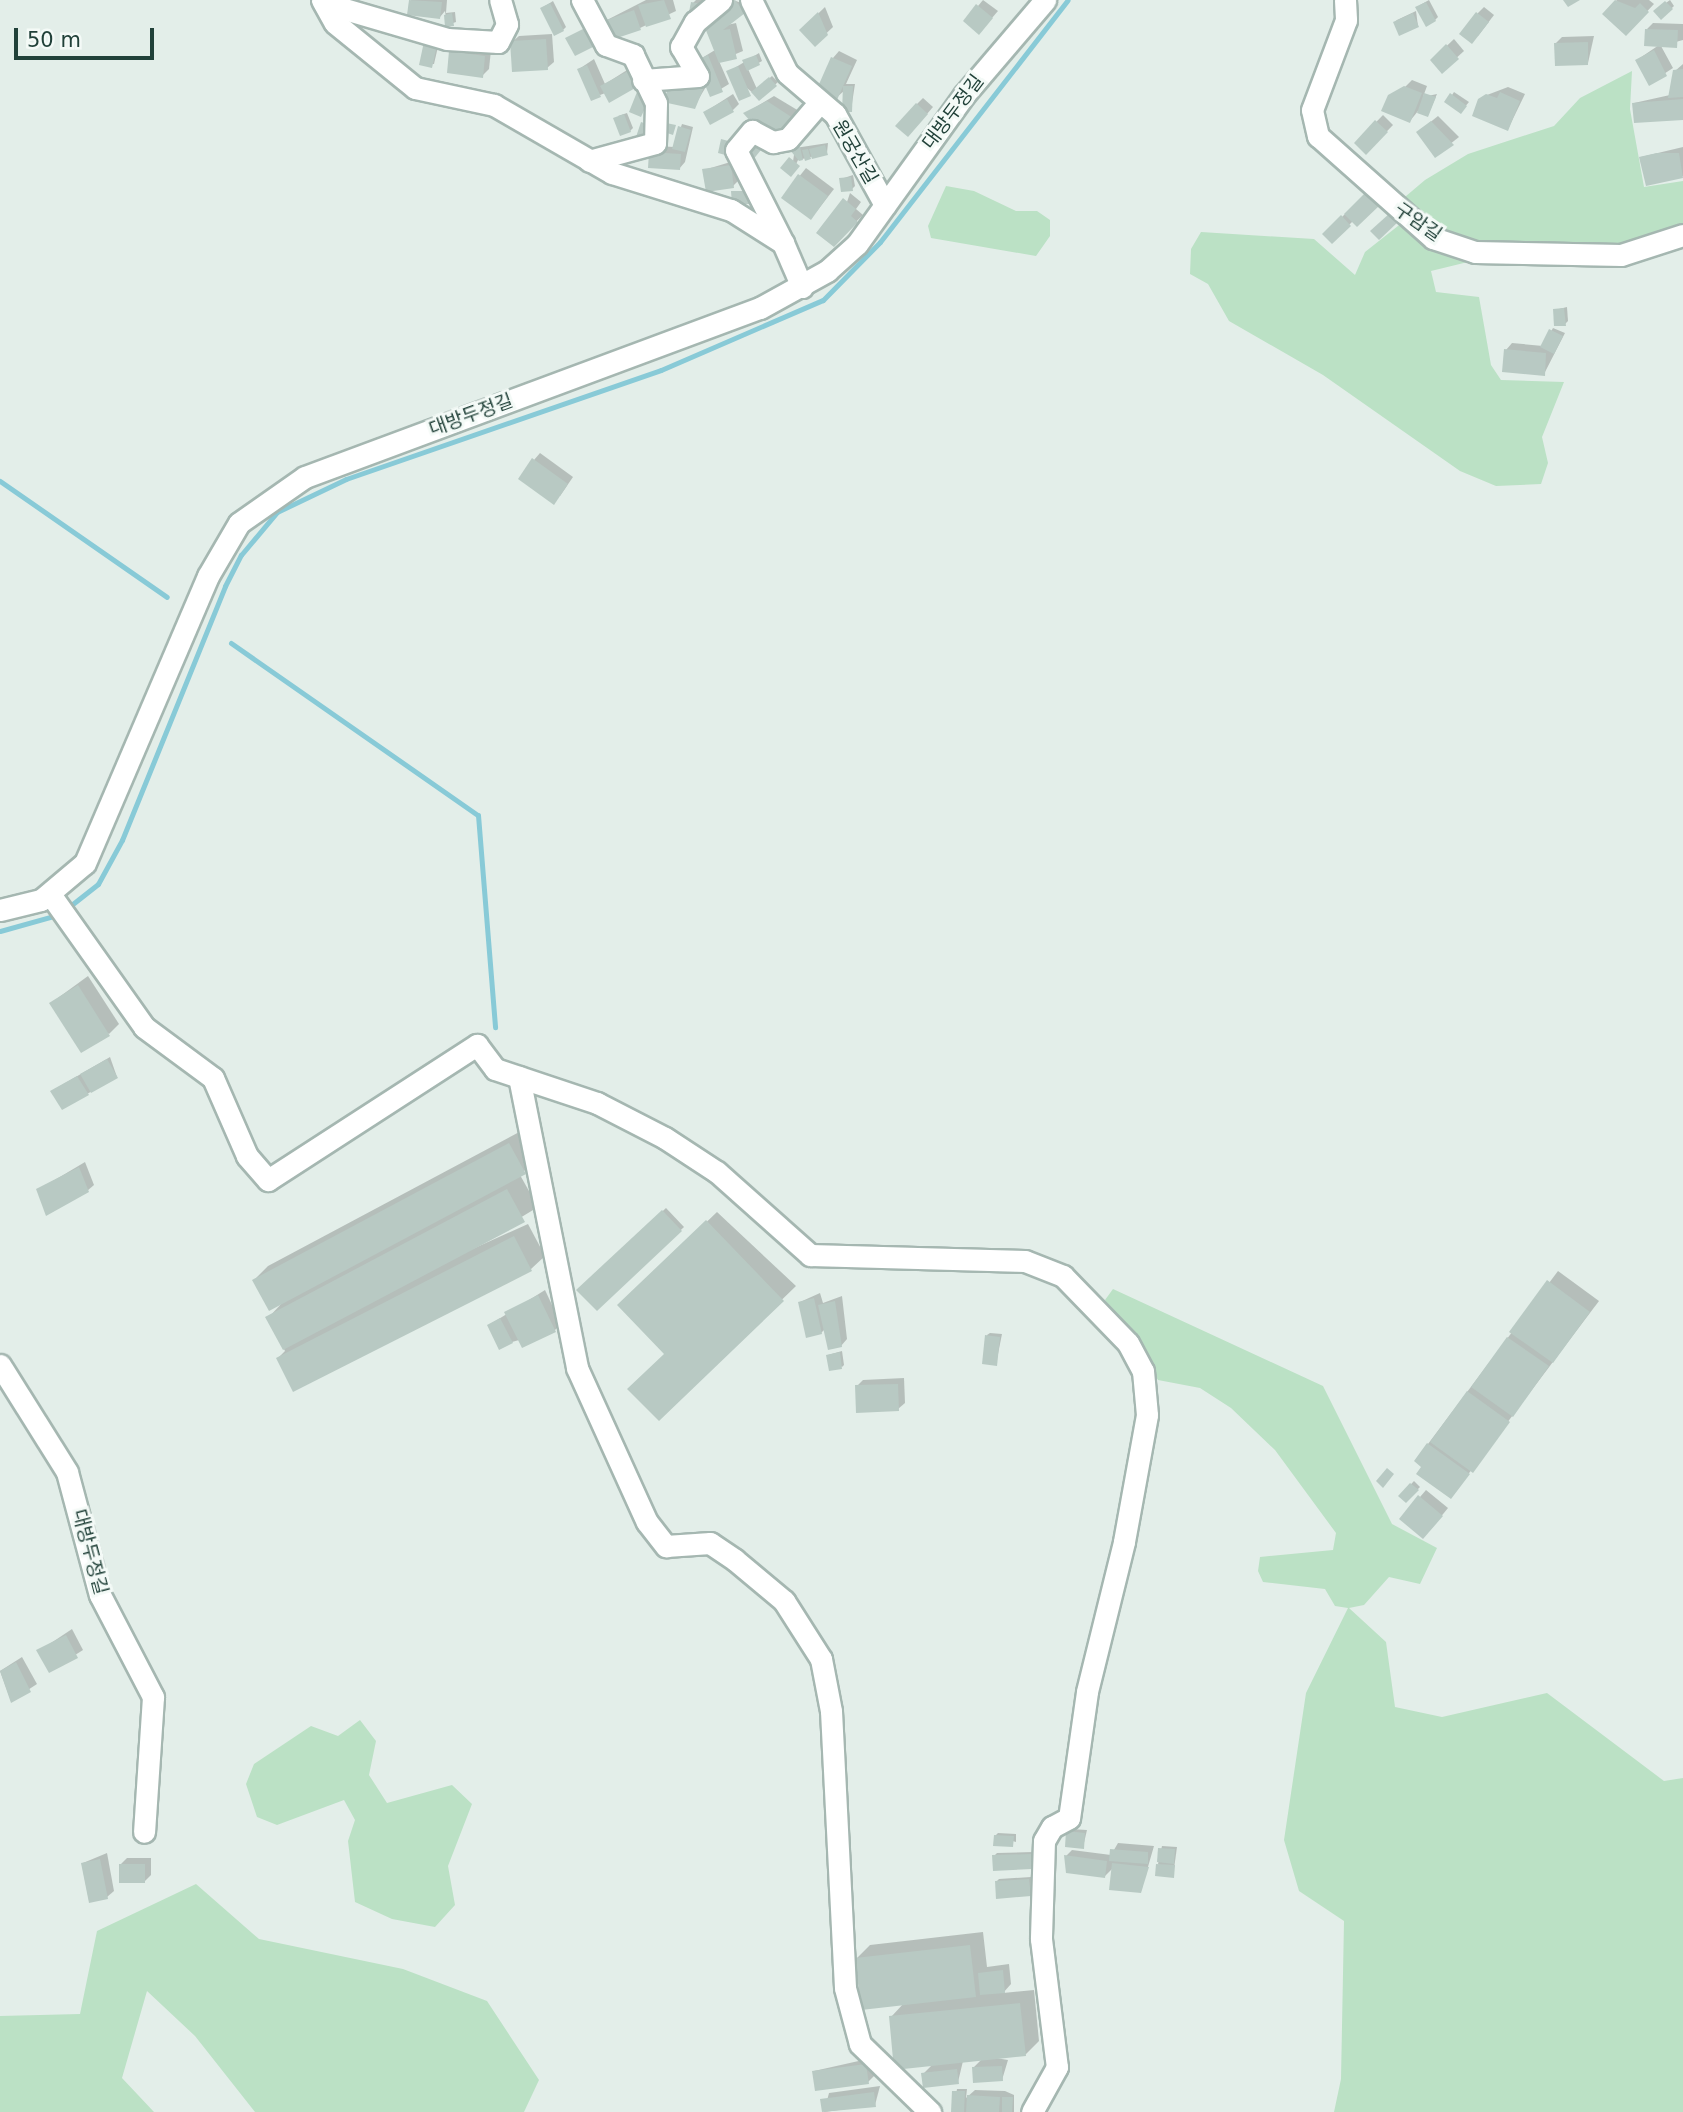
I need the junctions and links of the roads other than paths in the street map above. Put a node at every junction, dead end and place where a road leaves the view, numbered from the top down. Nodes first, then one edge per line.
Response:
1 (500, 0) edge
2 (582, 0) edge
3 (721, 0) edge
4 (751, 0) edge
5 (1045, 0) edge
6 (1345, 0) edge
7 (323, 1) edge
8 (643, 80) junction
9 (819, 103) junction
10 (589, 161) junction
11 (885, 205) junction
12 (1683, 235) edge
13 (783, 243) junction
14 (802, 287) junction
15 (52, 898) junction
16 (0, 910) edge
17 (519, 1077) junction
18 (0, 1365) edge
19 (144, 1832) dead end
20 (930, 2112) edge
21 (1032, 2112) edge

1 - 7 street
2 - 8 street
3 - 8 street
4 - 9 street, 원궁산길
5 - 11 street, 대방두정길
6 - 12 street, 구암길
7 - 10 street
8 - 10 street
9 - 11 street, 원궁산길
9 - 13 street
10 - 13 street
11 - 14 street, 대방두정길
13 - 14 street
14 - 15 street, 대방두정길
15 - 16 street, 대방두정길
15 - 17 street
17 - 20 street
17 - 21 street
18 - 19 street, 대방두정길

